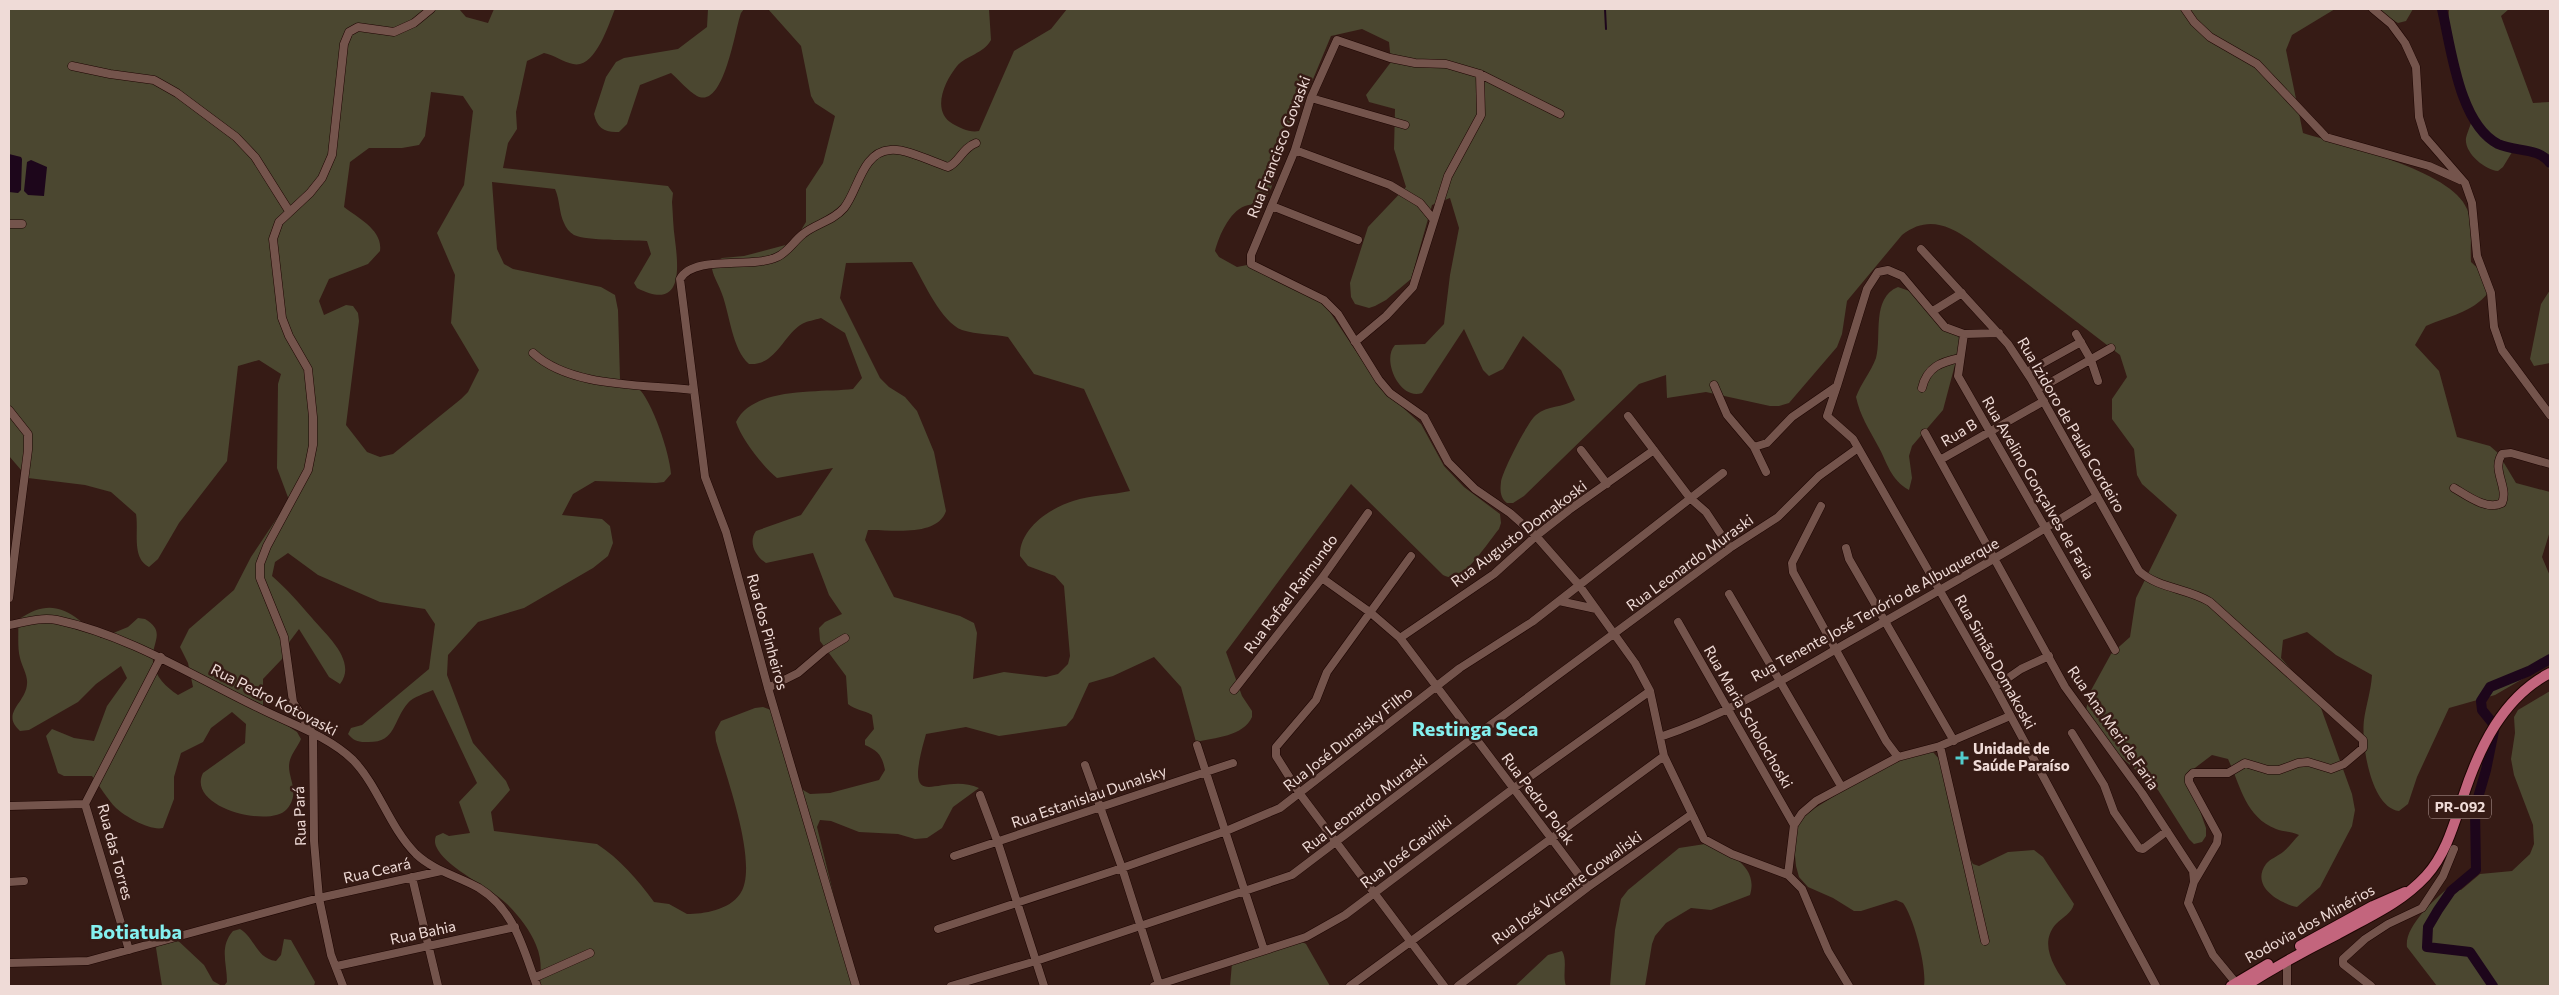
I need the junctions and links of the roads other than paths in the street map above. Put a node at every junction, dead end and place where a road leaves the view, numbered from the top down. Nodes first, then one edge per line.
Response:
1 (431, 9) edge
2 (2186, 9) edge
3 (2373, 9) edge
4 (72, 66) dead end
5 (1480, 74) junction
6 (1311, 98) junction
7 (1560, 114) dead end
8 (1405, 125) dead end
9 (976, 143) dead end
10 (1296, 150) junction
11 (2465, 183) junction
12 (1272, 206) junction
13 (289, 211) junction
14 (1434, 220) junction
15 (9, 224) edge
16 (22, 224) dead end
17 (1358, 240) dead end
18 (1921, 249) dead end
19 (1962, 293) junction
20 (1933, 311) junction
21 (1999, 333) junction
22 (1964, 334) junction
23 (2076, 334) dead end
24 (1355, 342) junction
25 (2081, 342) junction
26 (2111, 348) dead end
27 (533, 352) dead end
28 (1960, 358) junction
29 (2091, 360) junction
30 (2027, 372) junction
31 (2098, 381) dead end
32 (1714, 385) dead end
33 (1837, 386) junction
34 (1922, 388) dead end
35 (693, 390) junction
36 (2037, 390) junction
37 (2044, 401) junction
38 (9, 410) edge
39 (2550, 414) edge
40 (1628, 416) dead end
41 (1990, 430) junction
42 (1925, 432) dead end
43 (1754, 447) junction
44 (1858, 448) junction
45 (1581, 450) dead end
46 (1654, 450) junction
47 (1940, 460) junction
48 (2550, 464) edge
49 (1766, 472) dead end
50 (1723, 473) dead end
51 (1607, 484) junction
52 (2454, 488) dead end
53 (2097, 496) junction
54 (1690, 498) junction
55 (1820, 506) dead end
56 (1368, 513) dead end
57 (2046, 528) junction
58 (1536, 536) junction
59 (1730, 548) junction
60 (1846, 548) dead end
61 (1411, 556) dead end
62 (1994, 559) junction
63 (1322, 578) junction
64 (1579, 585) junction
65 (1939, 590) junction
66 (1729, 594) dead end
67 (9, 598) edge
68 (1559, 601) junction
69 (1596, 609) junction
70 (1371, 613) junction
71 (1886, 620) junction
72 (1678, 622) dead end
73 (9, 625) edge
74 (1614, 635) junction
75 (845, 638) dead end
76 (1400, 638) junction
77 (1836, 649) junction
78 (2115, 650) dead end
79 (2049, 656) junction
80 (161, 657) junction
81 (2550, 673) edge
82 (1779, 680) junction
83 (1995, 687) junction
84 (768, 688) junction
85 (1436, 688) junction
86 (1234, 690) dead end
87 (1650, 691) junction
88 (1728, 708) junction
89 (2010, 716) junction
90 (2072, 733) dead end
91 (313, 734) junction
92 (1474, 737) junction
93 (1660, 737) junction
94 (1954, 741) junction
95 (1198, 745) dead end
96 (1940, 746) junction
97 (1664, 756) junction
98 (1898, 757) junction
99 (1232, 763) dead end
100 (1085, 765) dead end
101 (1207, 771) junction
102 (1841, 786) junction
103 (1514, 788) junction
104 (1300, 794) junction
105 (980, 795) dead end
106 (85, 804) junction
107 (9, 806) edge
108 (1102, 809) junction
109 (1692, 814) junction
110 (1794, 825) junction
111 (1226, 831) junction
112 (2167, 832) junction
113 (1551, 839) junction
114 (1336, 842) junction
115 (998, 843) junction
116 (2454, 850) dead end
117 (954, 856) dead end
118 (1122, 868) junction
119 (441, 871) junction
120 (1788, 875) junction
121 (412, 877) junction
122 (24, 881) dead end
123 (9, 882) edge
124 (2194, 882) junction
125 (1588, 887) junction
126 (1245, 892) junction
127 (1375, 892) junction
128 (2406, 892) junction
129 (319, 898) junction
130 (1016, 901) junction
131 (1140, 926) junction
132 (515, 927) junction
133 (938, 929) dead end
134 (1985, 941) dead end
135 (1412, 942) junction
136 (430, 946) junction
137 (129, 950) junction
138 (1264, 950) junction
139 (590, 953) dead end
140 (2287, 960) junction
141 (1036, 962) junction
142 (9, 963) edge
143 (336, 966) junction
144 (534, 978) junction
145 (1157, 985) edge
146 (2237, 985) edge
147 (343, 986) edge
148 (438, 986) edge
149 (537, 986) edge
150 (856, 986) edge
151 (951, 986) edge
152 (1044, 986) edge
153 (1350, 986) edge
154 (1444, 986) edge
155 (1458, 986) edge
156 (1849, 986) edge
157 (2156, 986) edge
158 (2287, 986) edge
159 (2371, 986) edge

1 - 13 street
2 - 11 street
3 - 11 street
4 - 13 street
5 - 6 street, Rua Francisco Govaski
5 - 7 street
5 - 14 street
6 - 8 street
6 - 10 street, Rua Francisco Govaski
9 - 35 street, Rua dos Pinheiros
10 - 12 street, Rua Francisco Govaski
10 - 14 street
11 - 39 street
12 - 17 street
12 - 24 street, Rua Francisco Govaski
13 - 91 street
14 - 24 street
15 - 16 street
18 - 19 street, Rua Izidoro de Paula Cordeiro
19 - 20 street
19 - 21 street, Rua Izidoro de Paula Cordeiro
20 - 22 street
20 - 33 street
21 - 22 street
21 - 30 street, Rua Izidoro de Paula Cordeiro
22 - 28 street, Rua Avelino Gonçalves de Faria
23 - 25 street
24 - 58 street
25 - 29 street
25 - 30 street
26 - 29 street
27 - 35 street
28 - 34 street
28 - 41 street, Rua Avelino Gonçalves de Faria
29 - 31 street
29 - 36 street
30 - 36 street, Rua Izidoro de Paula Cordeiro
32 - 43 street
33 - 43 street
33 - 44 street, Rua Simão Domakoski
35 - 84 street, Rua dos Pinheiros
36 - 37 street, Rua Izidoro de Paula Cordeiro
37 - 41 street, Rua B
37 - 53 street, Rua Izidoro de Paula Cordeiro
38 - 67 street
40 - 46 street
41 - 47 street, Rua B
41 - 57 street, Rua Avelino Gonçalves de Faria
42 - 47 street, Rua Ana Meri de Faria
43 - 49 street
44 - 59 street, Rua Leonardo Muraski
44 - 65 street, Rua Simão Domakoski
45 - 51 street
46 - 51 street, Rua Augusto Domakoski
46 - 54 street
47 - 62 street, Rua Ana Meri de Faria
48 - 52 street
50 - 54 street, Rua José Dunaisky Filho
51 - 58 street, Rua Augusto Domakoski
53 - 57 street, Rua Tenente José Tenório de Albuquerque
53 - 124 street, Rua Izidoro de Paula Cordeiro
54 - 59 street
54 - 64 street, Rua José Dunaisky Filho
55 - 77 street
56 - 63 street, Rua Rafael Raimundo
57 - 62 street, Rua Tenente José Tenório de Albuquerque
57 - 78 street, Rua Avelino Gonçalves de Faria
58 - 64 street
58 - 76 street, Rua Augusto Domakoski
59 - 74 street, Rua Leonardo Muraski
60 - 71 street
61 - 70 street
62 - 65 street, Rua Tenente José Tenório de Albuquerque
62 - 79 street, Rua Ana Meri de Faria
63 - 70 street, Rua Pedro Polak
63 - 86 street, Rua Rafael Raimundo
64 - 68 street, Rua José Dunaisky Filho
64 - 69 street
65 - 71 street, Rua Tenente José Tenório de Albuquerque
65 - 83 street, Rua Simão Domakoski
66 - 82 street
68 - 69 street
68 - 85 street, Rua José Dunaisky Filho
69 - 74 street
70 - 76 street, Rua Pedro Polak
70 - 104 street
71 - 77 street, Rua Tenente José Tenório de Albuquerque
71 - 94 street
72 - 88 street, Rua Maria Scholochoski
73 - 80 street, Rua Pedro Kotovaski
74 - 87 street
74 - 92 street, Rua Leonardo Muraski
75 - 84 street
76 - 85 street, Rua Pedro Polak
77 - 82 street, Rua Tenente José Tenório de Albuquerque
77 - 98 street
79 - 83 street
79 - 112 street, Rua Ana Meri de Faria
80 - 91 street, Rua Pedro Kotovaski
80 - 106 street, Rua das Torres
81 - 128 main road, Rodovia dos Minérios / PR-092
82 - 88 street, Rua Tenente José Tenório de Albuquerque
82 - 102 street
83 - 89 street, Rua Simão Domakoski
84 - 150 street, Rua dos Pinheiros
85 - 92 street, Rua Pedro Polak
85 - 104 street, Rua José Dunaisky Filho
87 - 93 street
87 - 103 street, Rua José Gaviliki
88 - 93 street, Rua Tenente José Tenório de Albuquerque
88 - 110 street, Rua Maria Scholochoski
89 - 94 street
89 - 157 street, Rua Simão Domakoski
90 - 112 street
91 - 119 street, Rua Pedro Kotovaski
91 - 129 street, Rua Pará
92 - 103 street, Rua Pedro Polak
92 - 114 street, Rua Leonardo Muraski
93 - 97 street
94 - 96 street
95 - 101 street
96 - 98 street
96 - 134 street
97 - 109 street
97 - 113 street
98 - 102 street
99 - 101 street, Rua Estanislau Dunalsky
100 - 108 street
101 - 108 street, Rua Estanislau Dunalsky
101 - 111 street
102 - 110 street
103 - 113 street, Rua Pedro Polak
103 - 127 street, Rua José Gaviliki
104 - 111 street, Rua José Dunaisky Filho
104 - 114 street
105 - 115 street
106 - 107 street
106 - 137 street, Rua das Torres
108 - 115 street, Rua Estanislau Dunalsky
108 - 118 street
109 - 120 street
109 - 125 street, Rua José Vicente Gowaliski
110 - 120 street
111 - 118 street, Rua José Dunaisky Filho
111 - 126 street
112 - 124 street, Rua Ana Meri de Faria
113 - 125 street, Rua Pedro Polak
113 - 135 street
114 - 126 street, Rua Leonardo Muraski
114 - 127 street
115 - 117 street, Rua Estanislau Dunalsky
115 - 130 street
116 - 159 street
118 - 130 street, Rua José Dunaisky Filho
118 - 131 street
119 - 121 street, Rua Ceará
119 - 132 street, Rua Pedro Kotovaski
120 - 156 street
121 - 129 street, Rua Ceará
121 - 136 street
122 - 123 street
124 - 146 street
125 - 155 street, Rua José Vicente Gowaliski
126 - 131 street, Rua Leonardo Muraski
126 - 138 street
127 - 135 street
127 - 138 street, Rua José Gaviliki
128 - 140 main road, Rodovia dos Minérios / PR-092
128 - 146 main road, Rodovia dos Minérios / PR-092
129 - 137 street, Rua Ceará
129 - 143 street
130 - 133 street, Rua José Dunaisky Filho
130 - 141 street
131 - 141 street, Rua Leonardo Muraski
131 - 145 street
132 - 136 street, Rua Bahia
132 - 144 street, Rua Pedro Kotovaski
135 - 153 street
135 - 154 street
136 - 143 street, Rua Bahia
136 - 148 street
137 - 142 street, Rua Ceará
138 - 145 street, Rua José Gaviliki
139 - 144 street
140 - 146 main road, Rodovia dos Minérios / PR-092
140 - 158 street
141 - 151 street, Rua Leonardo Muraski
141 - 152 street
143 - 147 street
144 - 149 street, Rua Pedro Kotovaski

